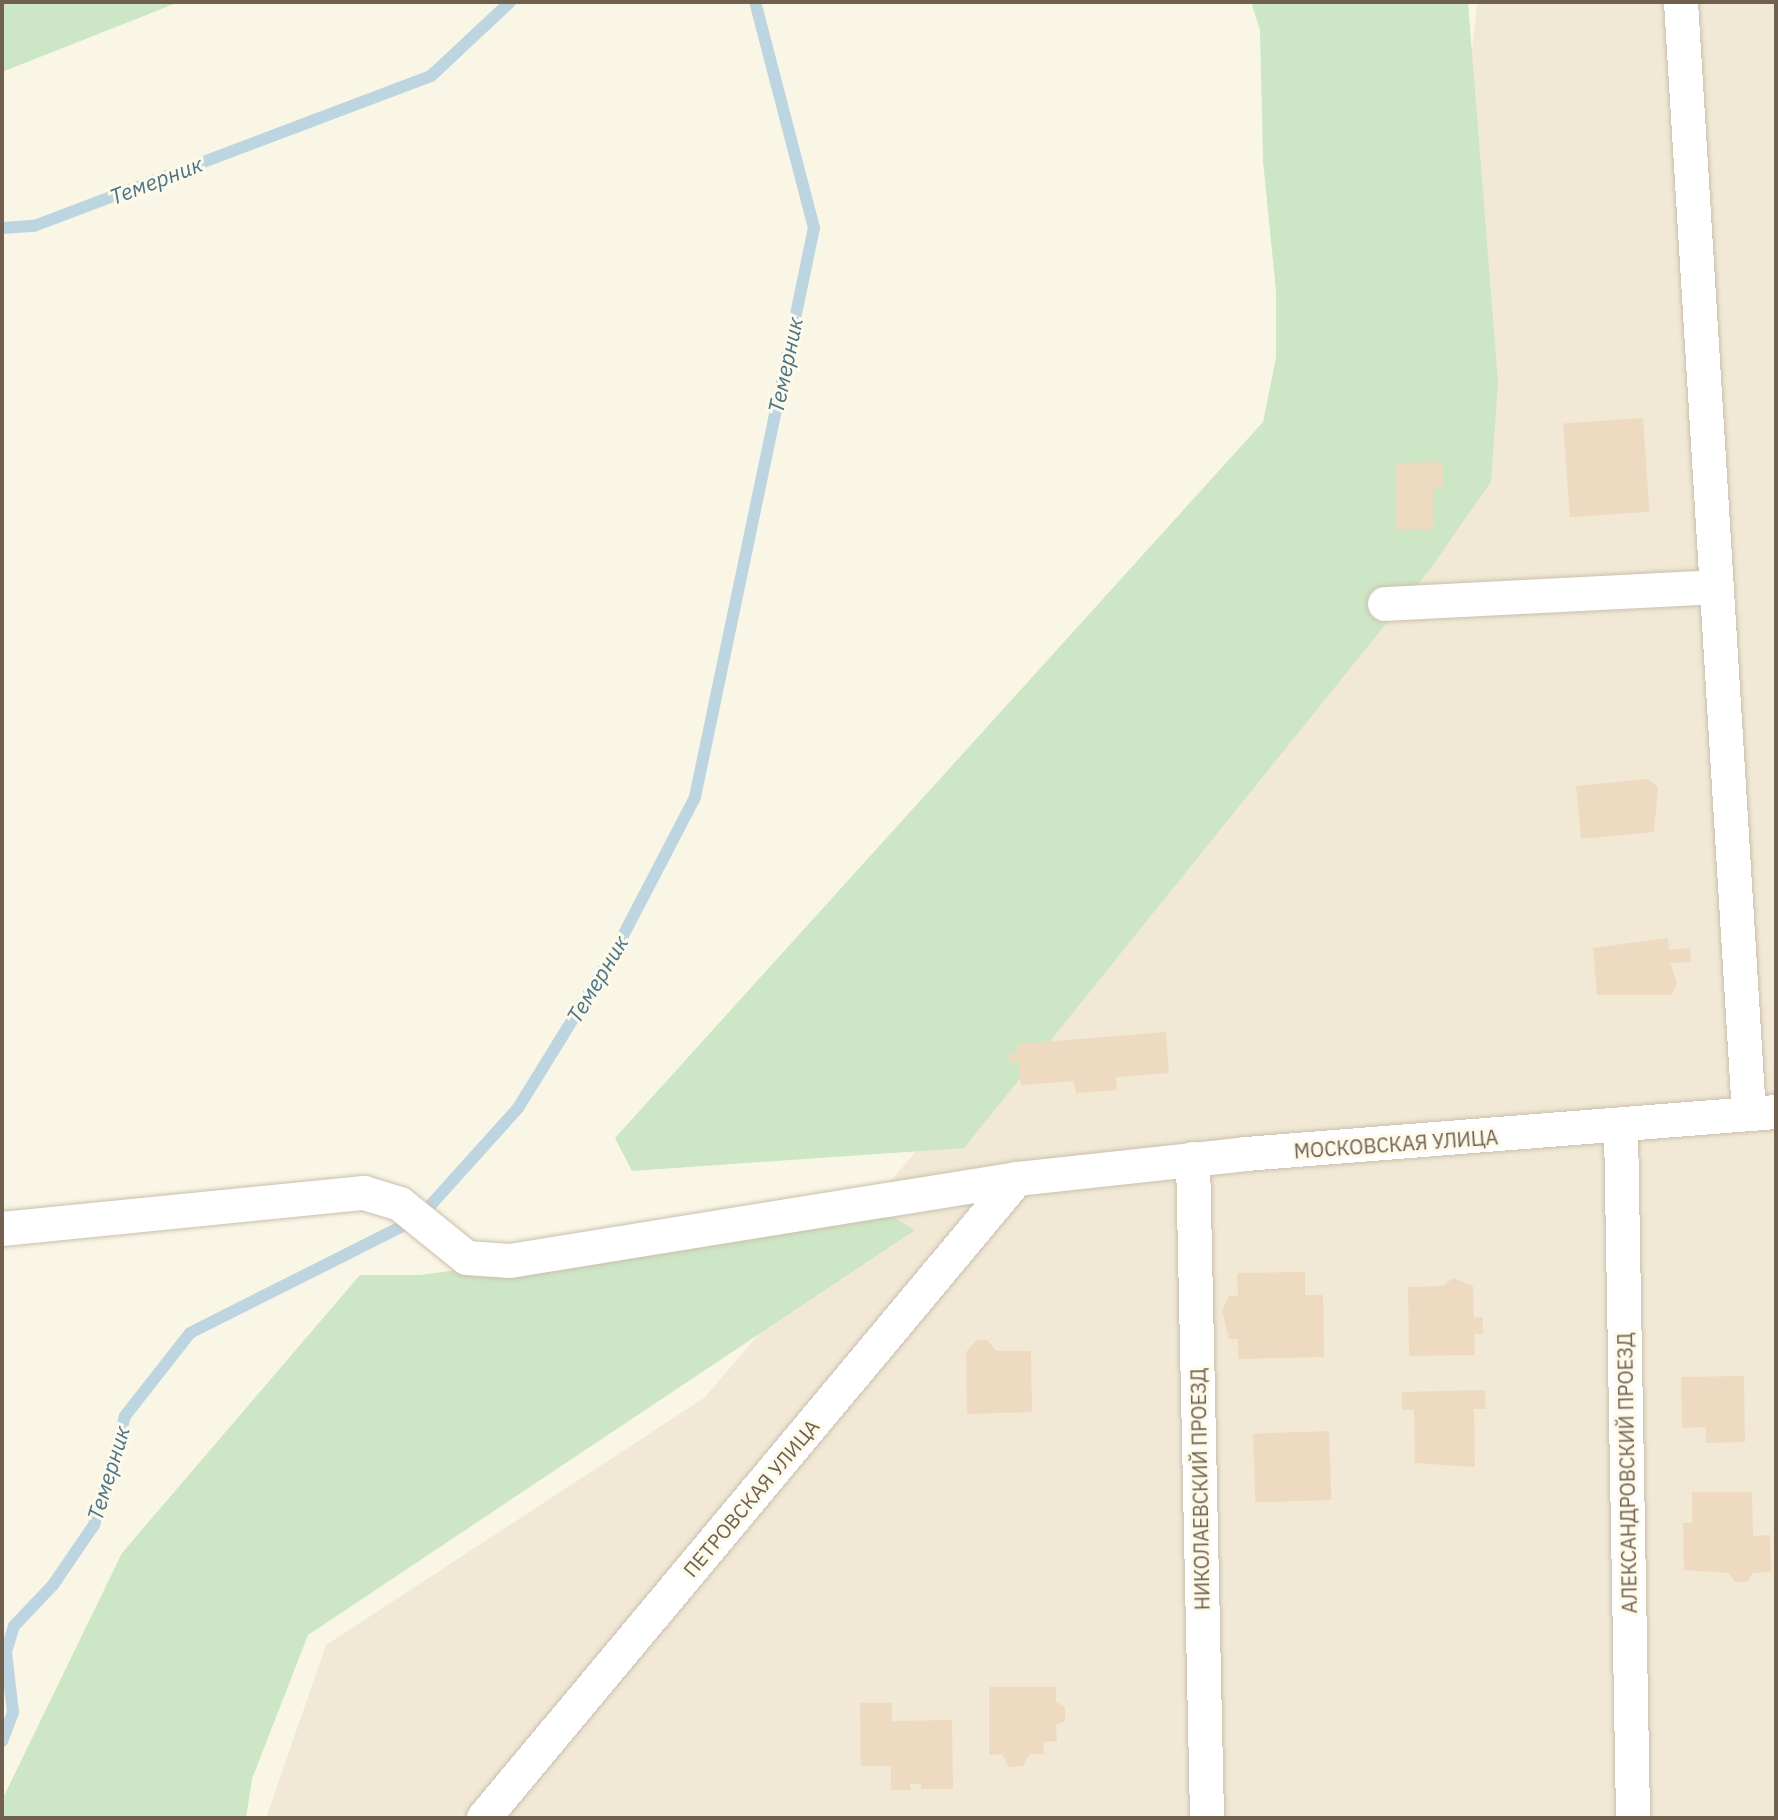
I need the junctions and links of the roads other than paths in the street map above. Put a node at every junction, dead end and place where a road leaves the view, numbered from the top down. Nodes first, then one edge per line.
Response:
1 (1681, 2) edge
2 (1717, 587) junction
3 (1385, 604) dead end
4 (1763, 1113) edge
5 (1621, 1128) junction
6 (1193, 1159) junction
7 (1017, 1179) junction
8 (2, 1229) edge
9 (484, 1818) edge
10 (1207, 1818) edge
11 (1633, 1818) edge

1 - 2 street
2 - 3 street
2 - 4 street
4 - 5 street, МОСКОВСКАЯ УЛИЦА
5 - 6 street, МОСКОВСКАЯ УЛИЦА
5 - 11 street, АЛЕКСАНДРОВСКИЙ ПРОЕЗД
6 - 7 street, МОСКОВСКАЯ УЛИЦА
6 - 10 street, НИКОЛАЕВСКИЙ ПРОЕЗД
7 - 8 street, МОСКОВСКАЯ УЛИЦА
7 - 9 street, ПЕТРОВСКАЯ УЛИЦА

